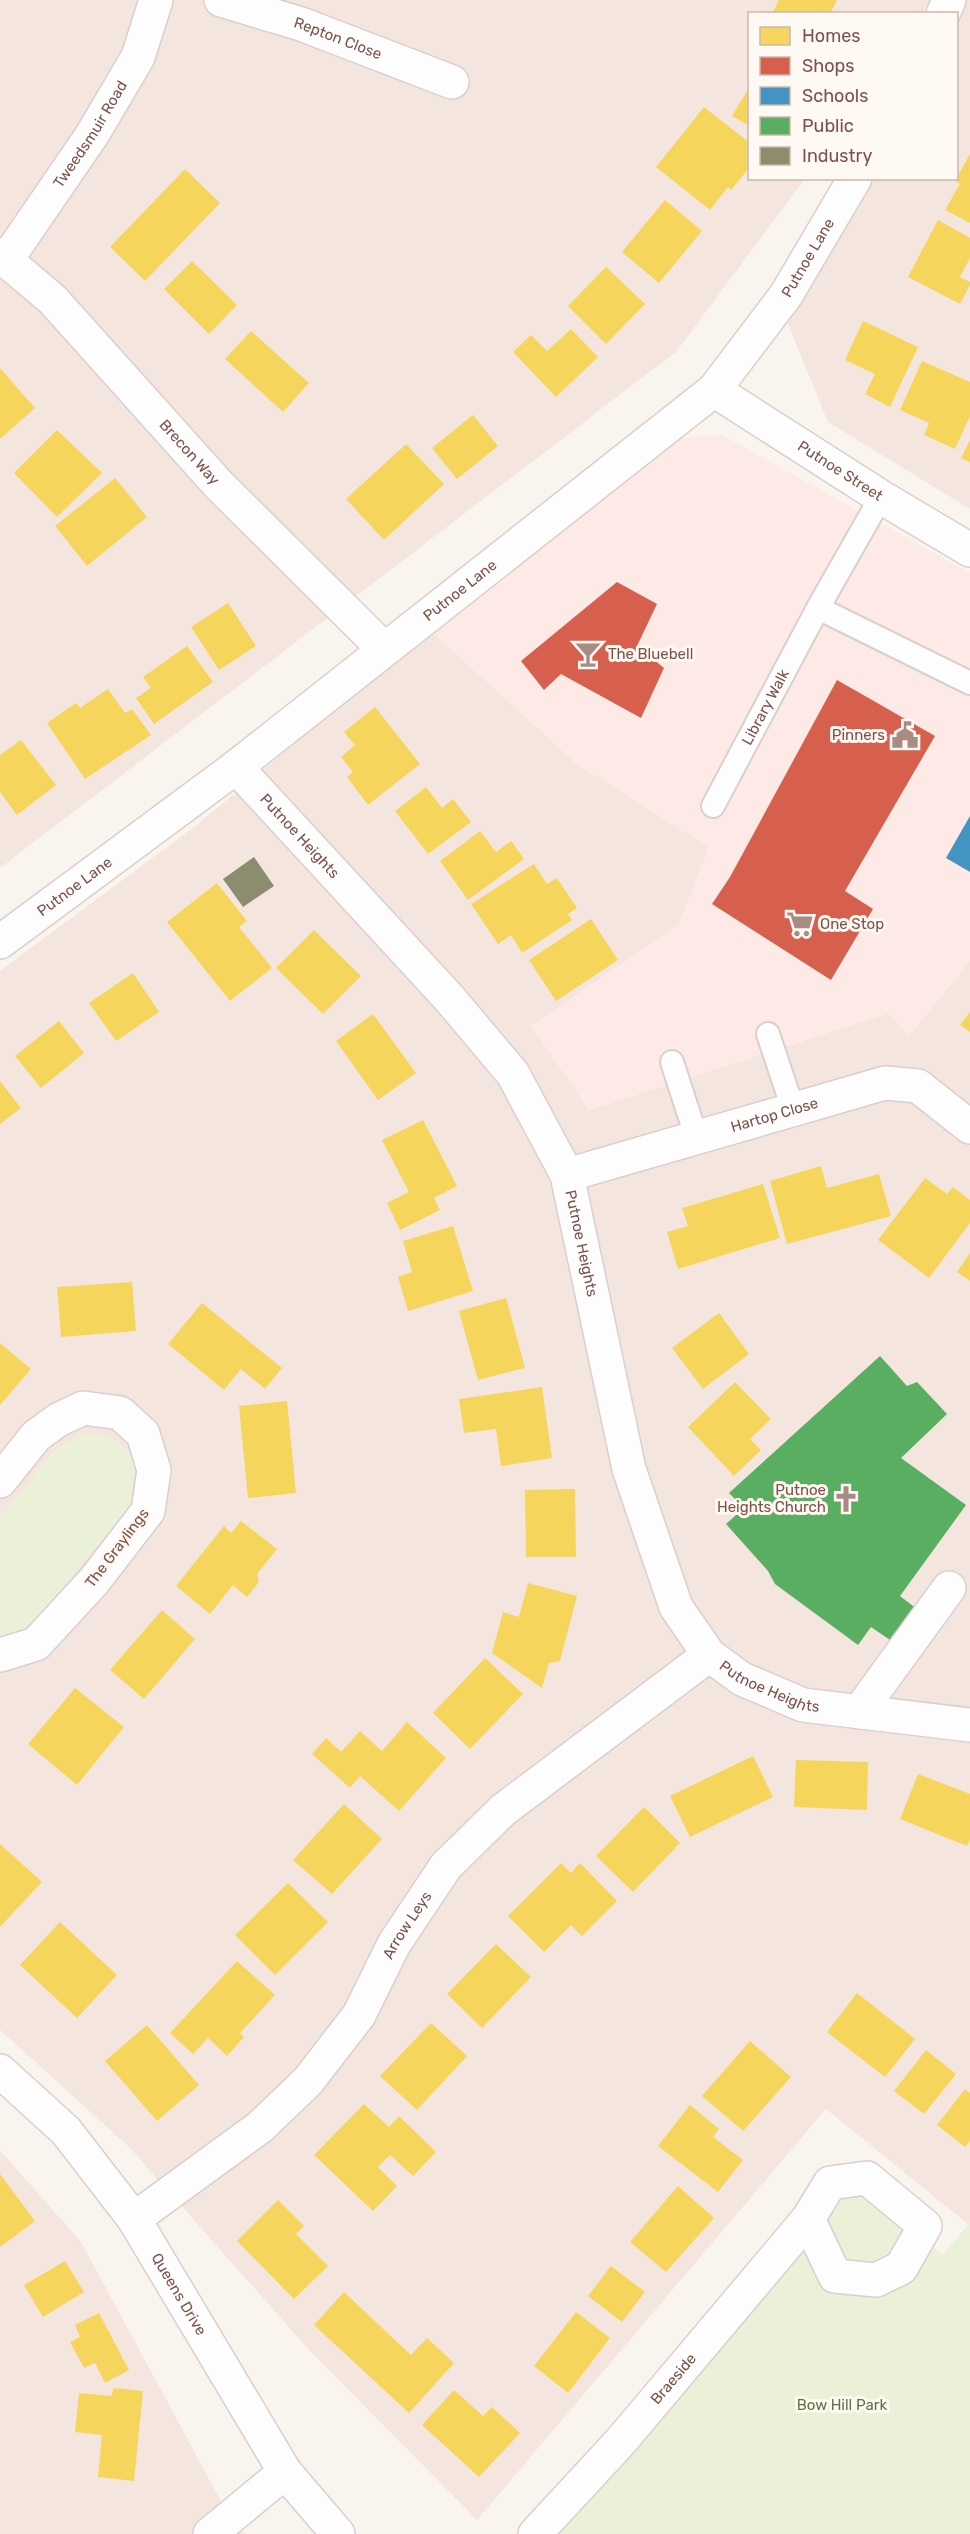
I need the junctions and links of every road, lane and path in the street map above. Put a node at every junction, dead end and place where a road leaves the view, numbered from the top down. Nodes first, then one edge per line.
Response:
1 (156, 0) edge
2 (221, 0) edge
3 (452, 82) dead end
4 (854, 180) edge
5 (3, 257) edge
6 (714, 390) junction
7 (881, 497) junction
8 (970, 550) edge
9 (818, 608) junction
10 (384, 649) junction
11 (970, 683) edge
12 (236, 767) junction
13 (713, 806) dead end
14 (0, 942) edge
15 (768, 1034) dead end
16 (672, 1062) dead end
17 (793, 1109) junction
18 (970, 1127) edge
19 (696, 1136) junction
20 (567, 1175) junction
21 (0, 1481) edge
22 (949, 1588) dead end
23 (0, 1655) edge
24 (710, 1655) junction
25 (859, 1712) junction
26 (970, 1725) edge
27 (0, 2071) edge
28 (134, 2219) junction
29 (808, 2219) dead end
30 (285, 2472) junction
31 (210, 2534) edge
32 (338, 2534) edge
33 (535, 2534) edge

1 - 5 street, Tweedsmuir Road
2 - 3 street, Repton Close
4 - 6 street, Putnoe Lane
5 - 10 street, Brecon Way
6 - 7 street, Putnoe Street
6 - 10 street, Putnoe Lane
7 - 8 street, Putnoe Street
7 - 9 lane, Library Walk
9 - 11 lane
9 - 13 lane, Library Walk
10 - 12 street, Putnoe Lane
12 - 14 street, Putnoe Lane
12 - 20 street, Putnoe Heights
15 - 17 lane
16 - 19 lane
17 - 18 street, Hartop Close
17 - 19 street, Hartop Close
19 - 20 street, Hartop Close
20 - 24 street, Putnoe Heights
21 - 23 street, The Graylings
22 - 25 street
24 - 25 street, Putnoe Heights
24 - 28 street, Arrow Leys
25 - 26 street, Putnoe Heights
27 - 28 street, Queens Drive
28 - 30 street, Queens Drive
29 - 33 street, Braeside
30 - 31 street
30 - 32 street, Queens Drive

